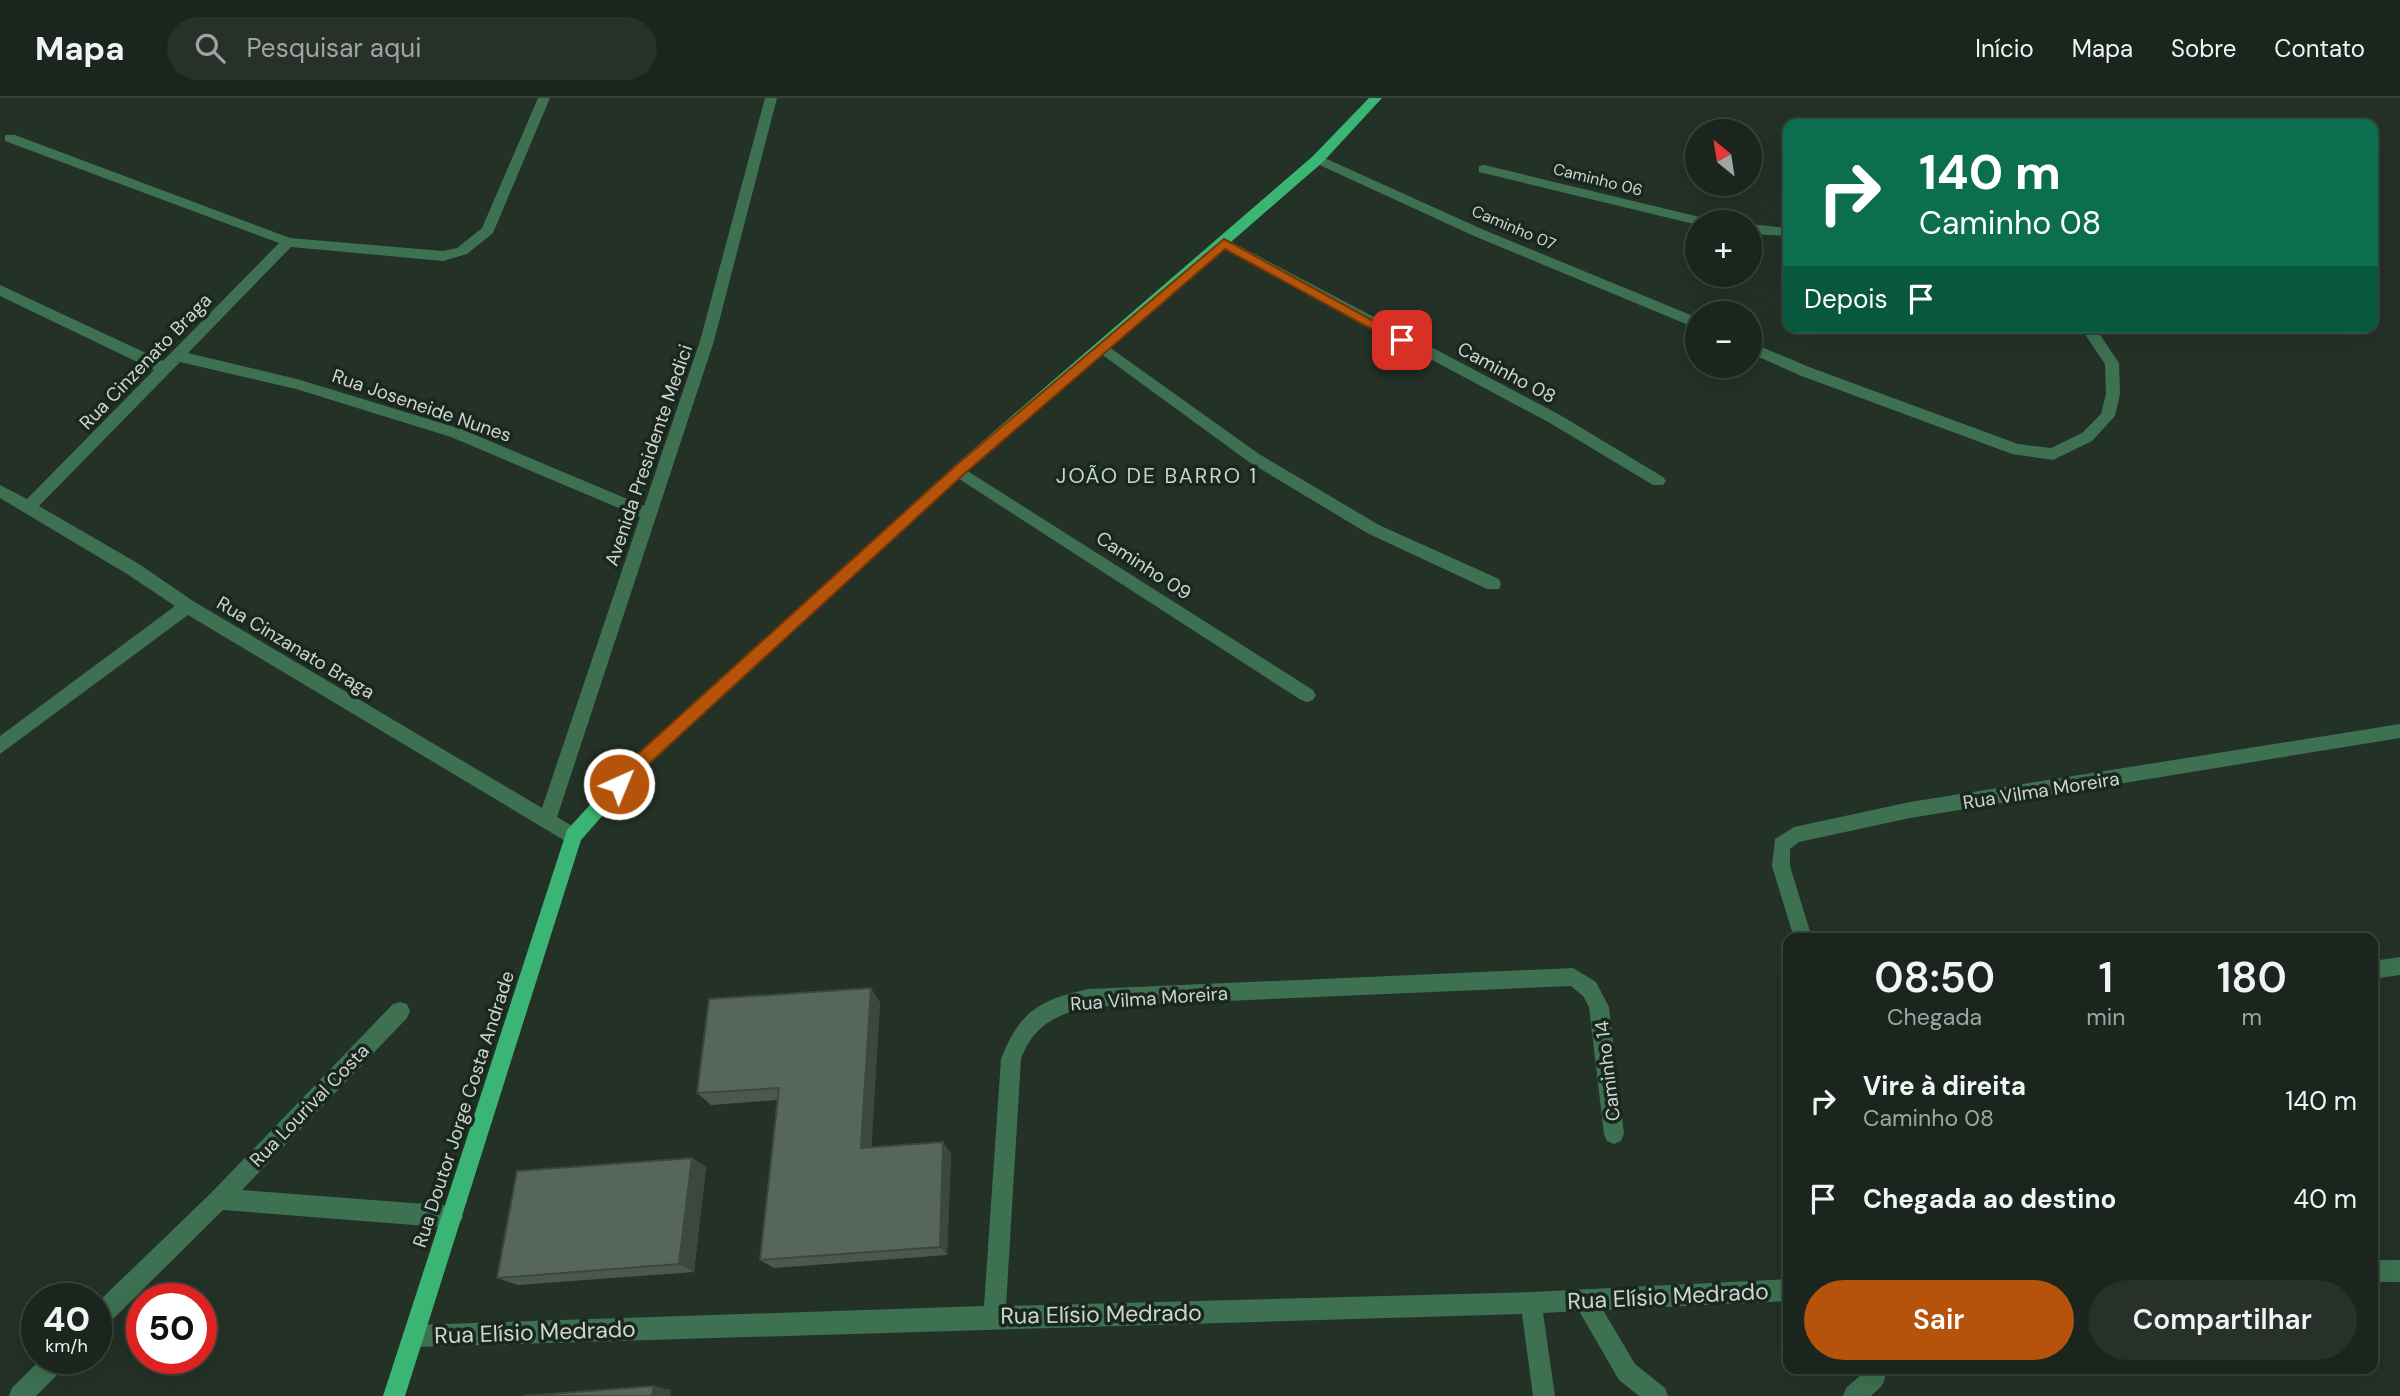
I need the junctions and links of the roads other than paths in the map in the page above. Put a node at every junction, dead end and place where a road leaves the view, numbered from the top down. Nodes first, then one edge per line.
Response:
1 (544, 98) edge
2 (771, 98) edge
3 (1376, 98) edge
4 (10, 138) dead end
5 (1318, 159) junction
6 (1484, 169) dead end
7 (1685, 217) edge
8 (1762, 230) edge
9 (1783, 232) edge
10 (288, 242) junction
11 (1224, 243) junction
12 (0, 290) edge
13 (1685, 319) edge
14 (2091, 333) edge
15 (1102, 347) junction
16 (1762, 353) edge
17 (177, 356) junction
18 (164, 368) junction
19 (958, 471) junction
20 (1658, 481) dead end
21 (0, 491) edge
22 (29, 507) junction
23 (648, 514) junction
24 (1493, 584) dead end
25 (187, 606) junction
26 (1307, 695) dead end
27 (2400, 731) edge
28 (0, 746) edge
29 (547, 820) junction
30 (573, 836) junction
31 (1801, 933) edge
32 (2400, 966) edge
33 (2378, 969) edge
34 (1573, 978) joint
35 (400, 1011) dead end
36 (1614, 1134) dead end
37 (219, 1199) junction
38 (452, 1217) junction
39 (2400, 1271) edge
40 (2378, 1272) edge
41 (1783, 1290) edge
42 (1584, 1300) junction
43 (1531, 1303) junction
44 (112, 1304) edge
45 (994, 1317) junction
46 (414, 1336) junction
47 (42, 1374) edge
48 (1875, 1374) edge
49 (20, 1396) edge
50 (394, 1396) edge
51 (1544, 1396) edge
52 (1657, 1396) edge
53 (1854, 1396) edge

1 - 10 street
2 - 23 street, Avenida Presidente Medici
3 - 5 main road
4 - 10 street
5 - 11 main road
5 - 13 street, Caminho 07
6 - 7 street, Caminho 06
8 - 9 street
10 - 17 street, Rua Cinzenato Braga
11 - 15 main road
11 - 20 street, Caminho 08
12 - 18 street
14 - 16 street
15 - 19 main road
15 - 24 street
17 - 18 street, Rua Cinzenato Braga
17 - 23 street, Rua Joseneide Nunes
18 - 22 street, Rua Cinzenato Braga
19 - 26 street, Caminho 09
19 - 30 main road
21 - 22 street, Rua Cinzanato Braga
22 - 25 street, Rua Cinzanato Braga
23 - 29 street, Avenida Presidente Medici
25 - 28 street
25 - 29 street, Rua Cinzanato Braga
27 - 31 street, Rua Vilma Moreira
29 - 30 street, Rua Cinzanato Braga
30 - 38 main road, Rua Doutor Jorge Costa Andrade
32 - 33 street
34 - 36 street, Caminho 14
34 - 45 street, Rua Vilma Moreira
35 - 37 street, Rua Lourival Costa
37 - 38 street
37 - 44 street, Rua Lourival Costa
38 - 46 main road, Rua Doutor Jorge Costa Andrade
39 - 40 street
41 - 42 street, Rua Elísio Medrado
42 - 43 street, Rua Elísio Medrado
42 - 52 street
43 - 45 street, Rua Elísio Medrado
43 - 51 street
45 - 46 street, Rua Elísio Medrado
46 - 50 main road, Rua Doutor Jorge Costa Andrade
47 - 49 street
48 - 53 street

